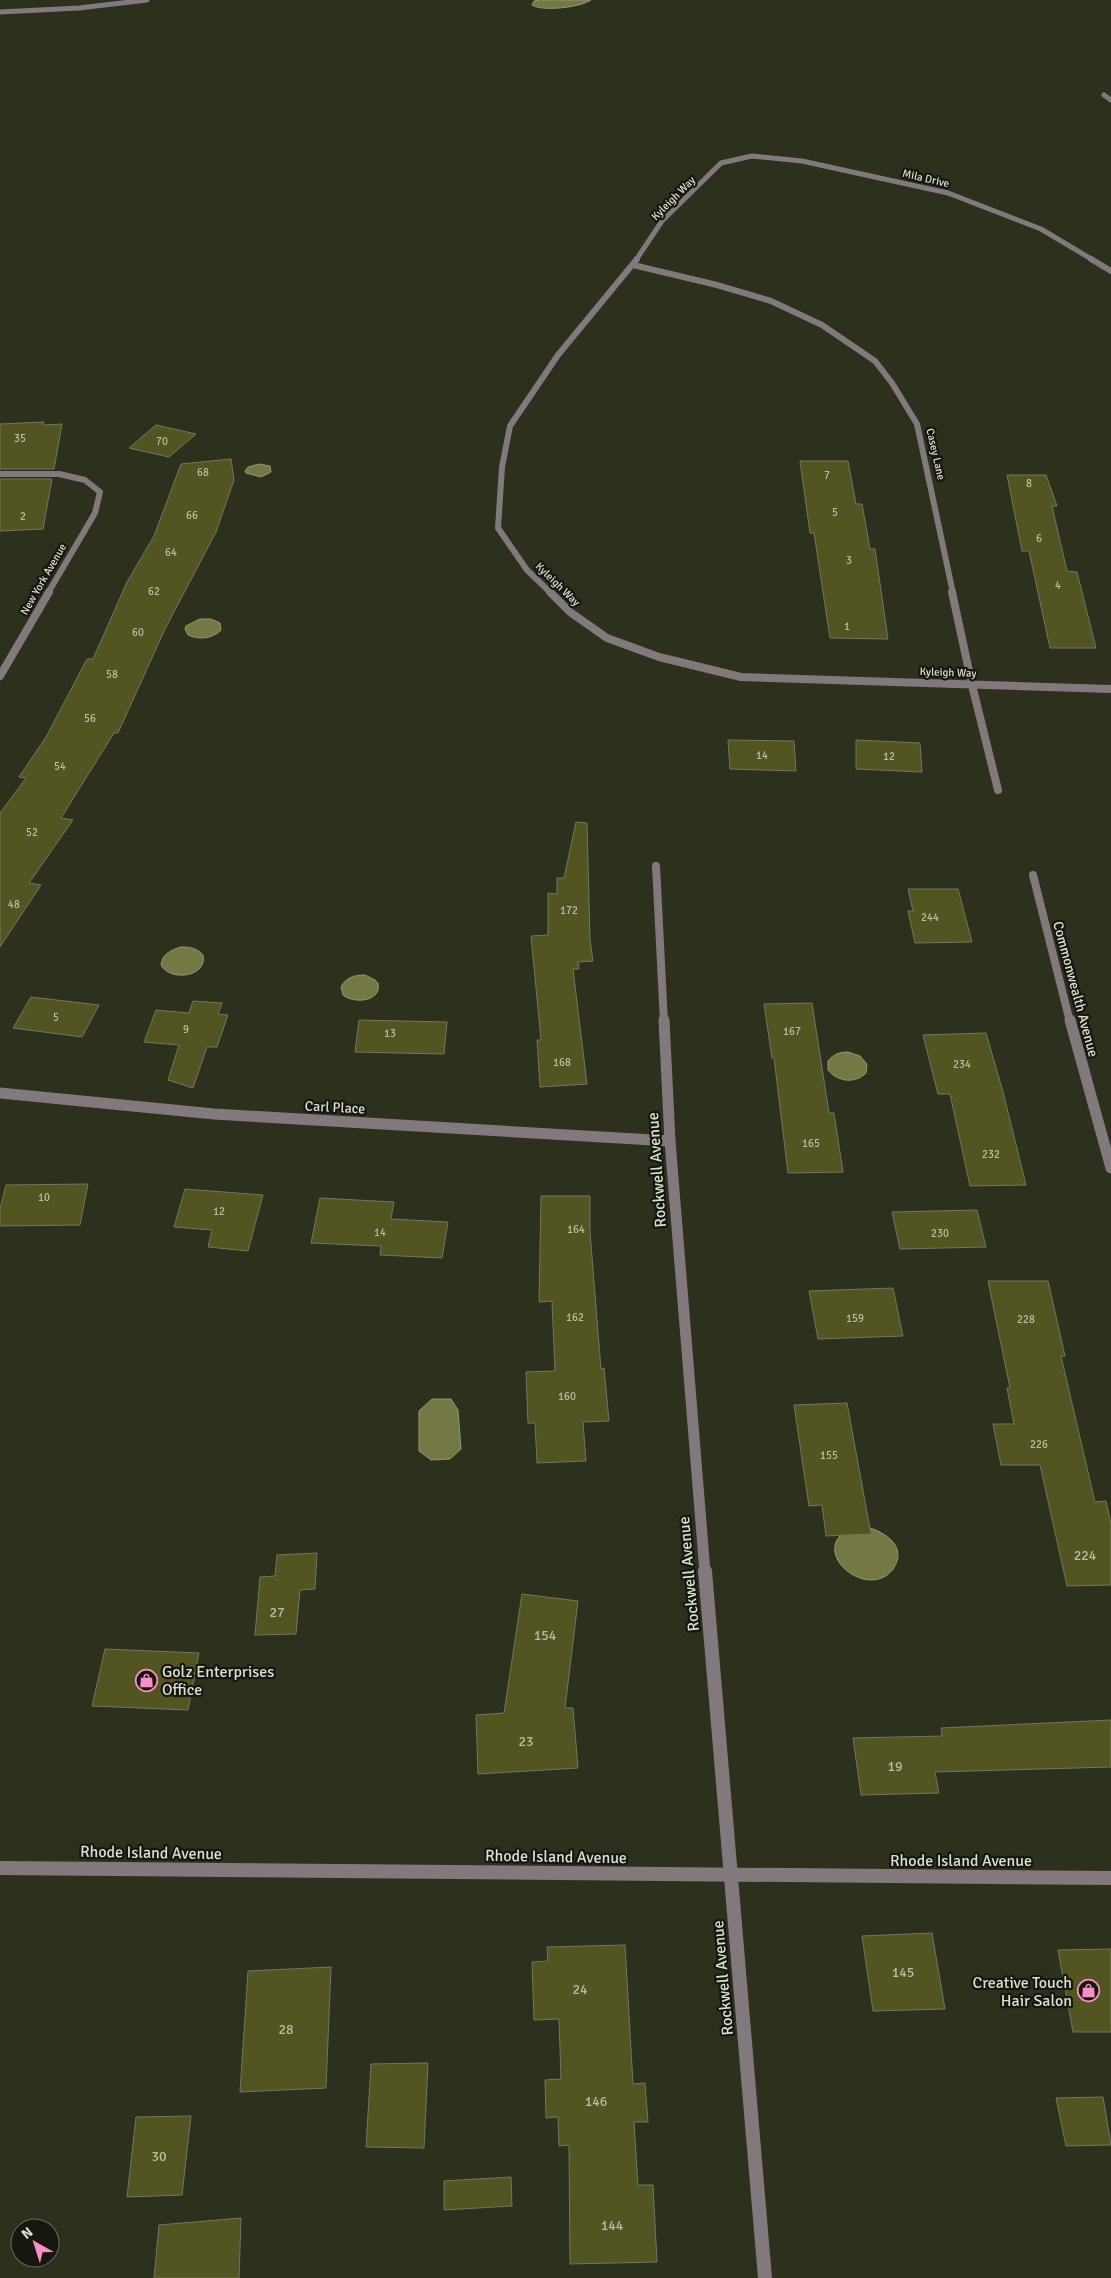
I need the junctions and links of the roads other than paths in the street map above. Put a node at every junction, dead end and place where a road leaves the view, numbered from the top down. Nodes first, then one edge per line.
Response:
1 (147, 0) edge
2 (0, 12) edge
3 (1104, 95) dead end
4 (1111, 100) edge
5 (721, 163) joint
6 (633, 265) junction
7 (1111, 271) edge
8 (0, 474) edge
9 (0, 676) edge
10 (972, 684) junction
11 (1111, 689) edge
12 (998, 790) dead end
13 (656, 866) dead end
14 (1033, 875) dead end
15 (0, 1093) edge
16 (670, 1142) junction
17 (1111, 1168) edge
18 (0, 1868) edge
19 (729, 1876) junction
20 (1111, 1878) edge
21 (765, 2278) edge

1 - 2 street
3 - 4 street
5 - 6 street, Kyleigh Way
5 - 7 street, Mila Drive
6 - 10 street, Casey Lane
6 - 10 street, Kyleigh Way
8 - 9 street, New York Avenue
10 - 11 street, Kyleigh Way
10 - 12 street, Casey Lane
13 - 16 street, Rockwell Avenue
14 - 17 street, Commonwealth Avenue
15 - 16 street, Carl Place
16 - 19 street, Rockwell Avenue
18 - 19 street, Rhode Island Avenue
19 - 20 street, Rhode Island Avenue
19 - 21 street, Rockwell Avenue

